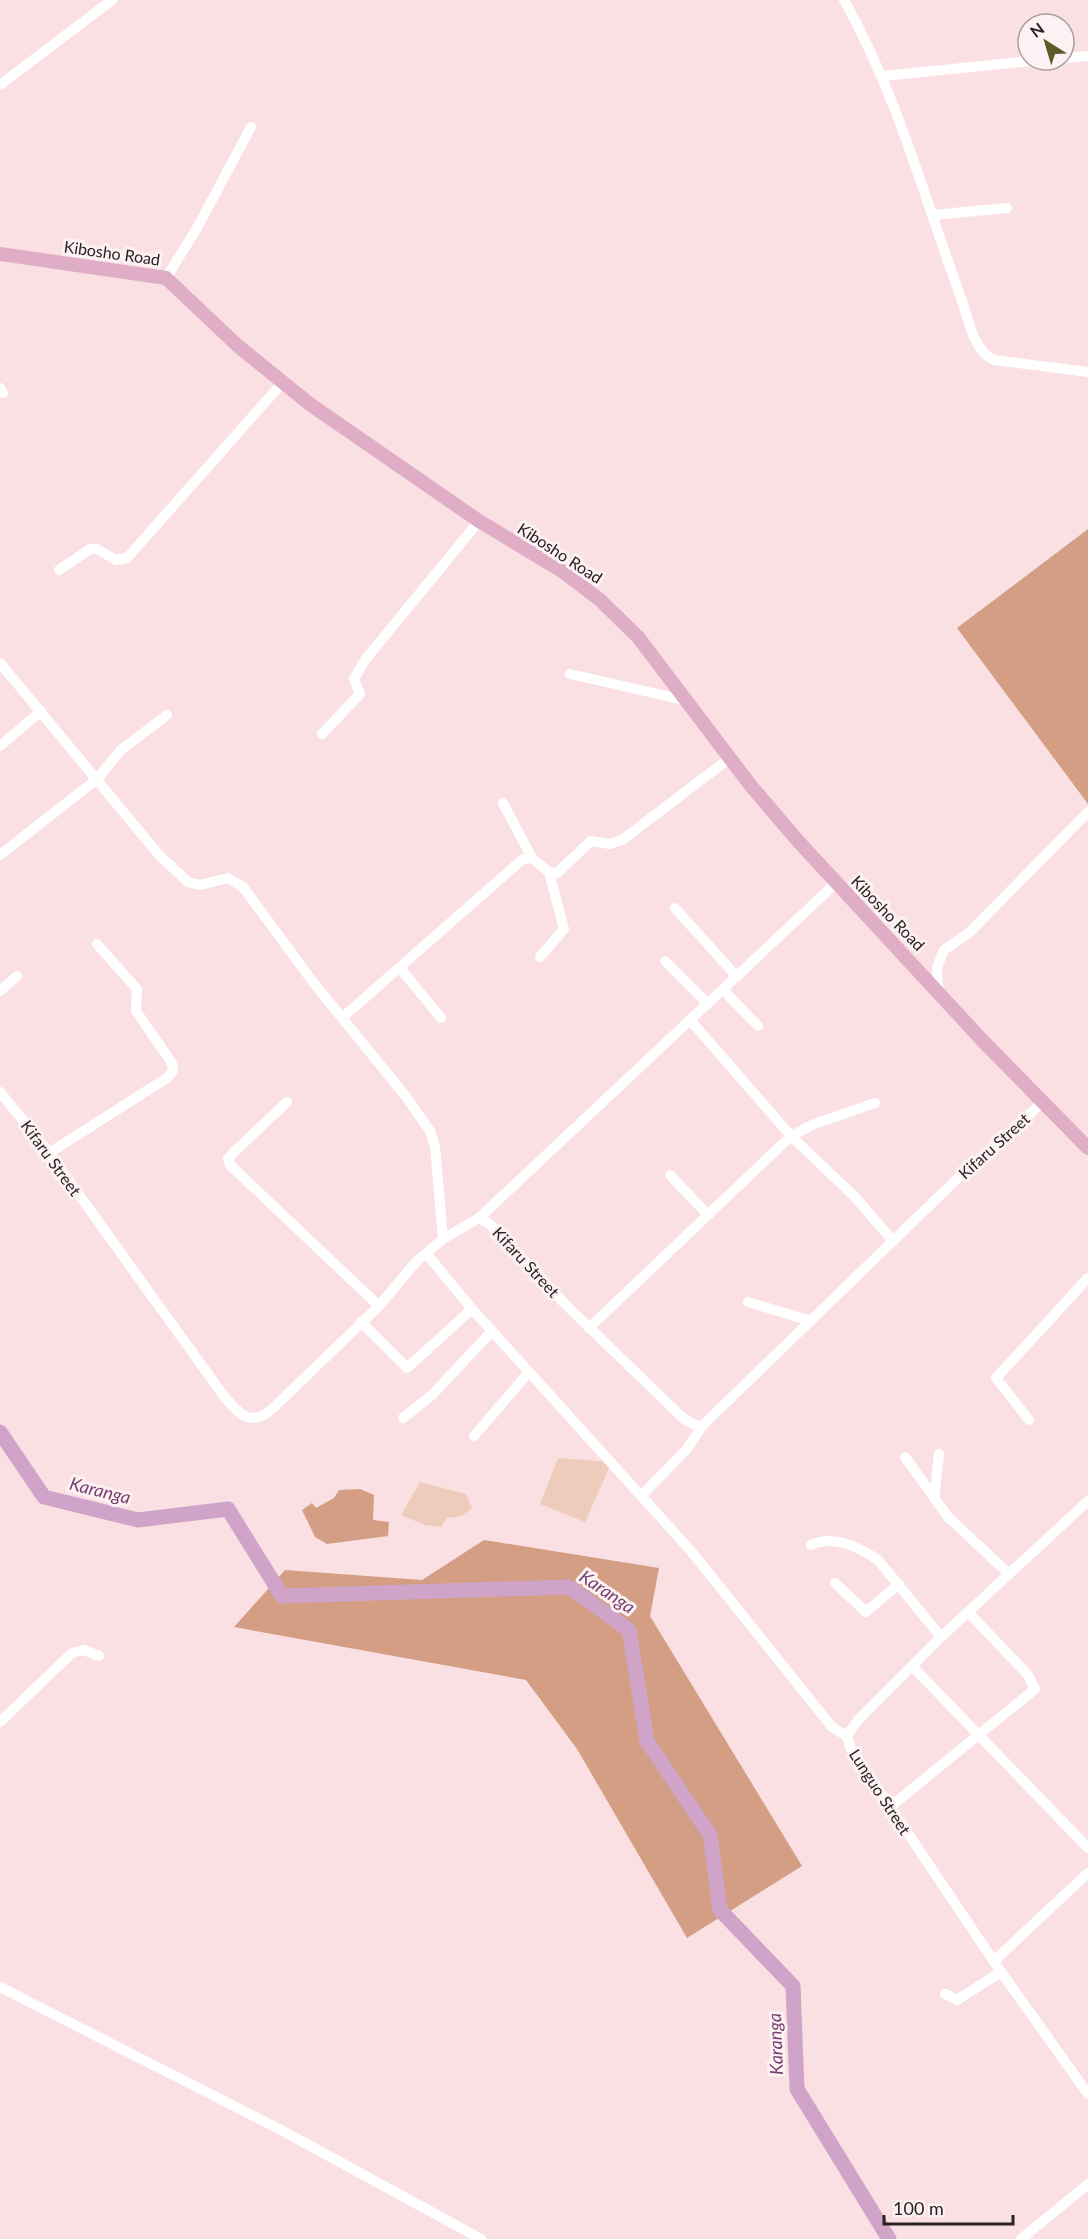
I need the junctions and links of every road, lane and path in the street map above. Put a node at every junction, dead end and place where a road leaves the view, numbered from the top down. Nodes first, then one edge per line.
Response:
1 (112, 0) edge
2 (844, 0) edge
3 (1016, 62) edge
4 (884, 76) junction
5 (0, 85) edge
6 (251, 127) dead end
7 (1007, 208) dead end
8 (933, 214) junction
9 (0, 254) edge
10 (166, 278) junction
11 (1088, 372) edge
12 (283, 382) junction
13 (479, 521) junction
14 (59, 570) dead end
15 (0, 663) edge
16 (570, 674) dead end
17 (684, 700) junction
18 (41, 711) junction
19 (167, 715) dead end
20 (322, 734) dead end
21 (0, 746) edge
22 (730, 758) junction
23 (97, 779) junction
24 (503, 802) dead end
25 (1088, 812) edge
26 (0, 855) edge
27 (532, 858) junction
28 (549, 872) junction
29 (836, 883) junction
30 (675, 908) dead end
31 (97, 944) dead end
32 (540, 957) dead end
33 (665, 961) dead end
34 (400, 968) junction
35 (17, 976) dead end
36 (737, 978) junction
37 (723, 990) junction
38 (0, 991) edge
39 (938, 991) junction
40 (708, 1005) junction
41 (343, 1017) junction
42 (441, 1018) dead end
43 (690, 1021) junction
44 (758, 1026) dead end
45 (0, 1092) edge
46 (287, 1102) dead end
47 (1043, 1102) junction
48 (875, 1103) dead end
49 (791, 1136) junction
50 (1088, 1148) edge
51 (49, 1154) junction
52 (670, 1174) dead end
53 (708, 1215) junction
54 (478, 1218) junction
55 (443, 1239) junction
56 (893, 1241) junction
57 (426, 1253) junction
58 (1088, 1278) edge
59 (748, 1302) dead end
60 (379, 1306) junction
61 (472, 1310) junction
62 (811, 1321) junction
63 (361, 1322) junction
64 (589, 1328) junction
65 (492, 1331) junction
66 (529, 1372) junction
67 (403, 1418) dead end
68 (1029, 1420) dead end
69 (703, 1425) junction
70 (474, 1436) dead end
71 (939, 1454) dead end
72 (905, 1457) dead end
73 (641, 1496) junction
74 (934, 1499) junction
75 (1088, 1501) edge
76 (811, 1545) dead end
77 (1008, 1573) junction
78 (835, 1583) dead end
79 (899, 1584) junction
80 (968, 1612) junction
81 (941, 1637) junction
82 (99, 1656) dead end
83 (913, 1667) junction
84 (0, 1722) edge
85 (977, 1734) junction
86 (847, 1736) junction
87 (890, 1807) junction
88 (1088, 1848) edge
89 (1088, 1873) edge
90 (994, 1961) junction
91 (1001, 1972) junction
92 (0, 1987) edge
93 (945, 1994) dead end
94 (1088, 2094) edge
95 (1088, 2184) edge
96 (481, 2239) edge
97 (1020, 2239) edge

1 - 5 street
2 - 4 street
3 - 4 street
4 - 8 street
6 - 10 street
7 - 8 street
8 - 11 street
9 - 10 main road, Kibosho Road
10 - 12 main road, Kibosho Road
12 - 13 main road, Kibosho Road
12 - 14 street
13 - 17 main road, Kibosho Road
13 - 20 street
15 - 18 street
16 - 17 street
17 - 22 main road, Kibosho Road
18 - 21 street
18 - 23 street
19 - 23 street
22 - 28 street
22 - 29 main road, Kibosho Road
23 - 26 street
23 - 41 street
24 - 27 street
25 - 39 street
27 - 28 street
27 - 34 street
28 - 32 street
29 - 36 street
29 - 39 main road, Kibosho Road
30 - 36 street
31 - 51 street
33 - 40 street
34 - 41 street
34 - 42 street
35 - 38 street
36 - 37 street
37 - 40 street
37 - 44 street
39 - 47 main road, Kibosho Road
40 - 43 street
41 - 55 street
43 - 49 street
43 - 54 street
45 - 51 street, Kifaru Street
46 - 60 street
47 - 50 main road, Kibosho Road
47 - 56 street, Kifaru Street
48 - 49 street
49 - 53 street
49 - 56 street
51 - 63 street, Kifaru Street
52 - 53 street
53 - 64 street
54 - 55 street, Kifaru Street
54 - 64 street, Kifaru Street
55 - 57 street, Kifaru Street
56 - 62 street, Kifaru Street
57 - 60 street, Kifaru Street
57 - 61 street
58 - 68 street
59 - 62 street
60 - 63 street, Kifaru Street
61 - 63 street
61 - 65 street
62 - 69 street, Kifaru Street
64 - 69 street, Kifaru Street
65 - 66 street
65 - 67 street
66 - 70 street
66 - 73 street
69 - 73 street
71 - 74 street
72 - 74 street
73 - 86 street
74 - 77 street
75 - 77 street, Lunguo Street
76 - 79 street
77 - 80 street, Lunguo Street
78 - 79 street
79 - 81 street
80 - 81 street, Lunguo Street
80 - 85 street
81 - 83 street, Lunguo Street
82 - 84 street
83 - 85 street
83 - 86 street, Lunguo Street
85 - 87 street
85 - 88 street
86 - 87 street, Lunguo Street
87 - 90 street, Lunguo Street
89 - 90 street
90 - 91 street, Lunguo Street
91 - 93 street
91 - 94 street, Lunguo Street
92 - 96 street
95 - 97 street

